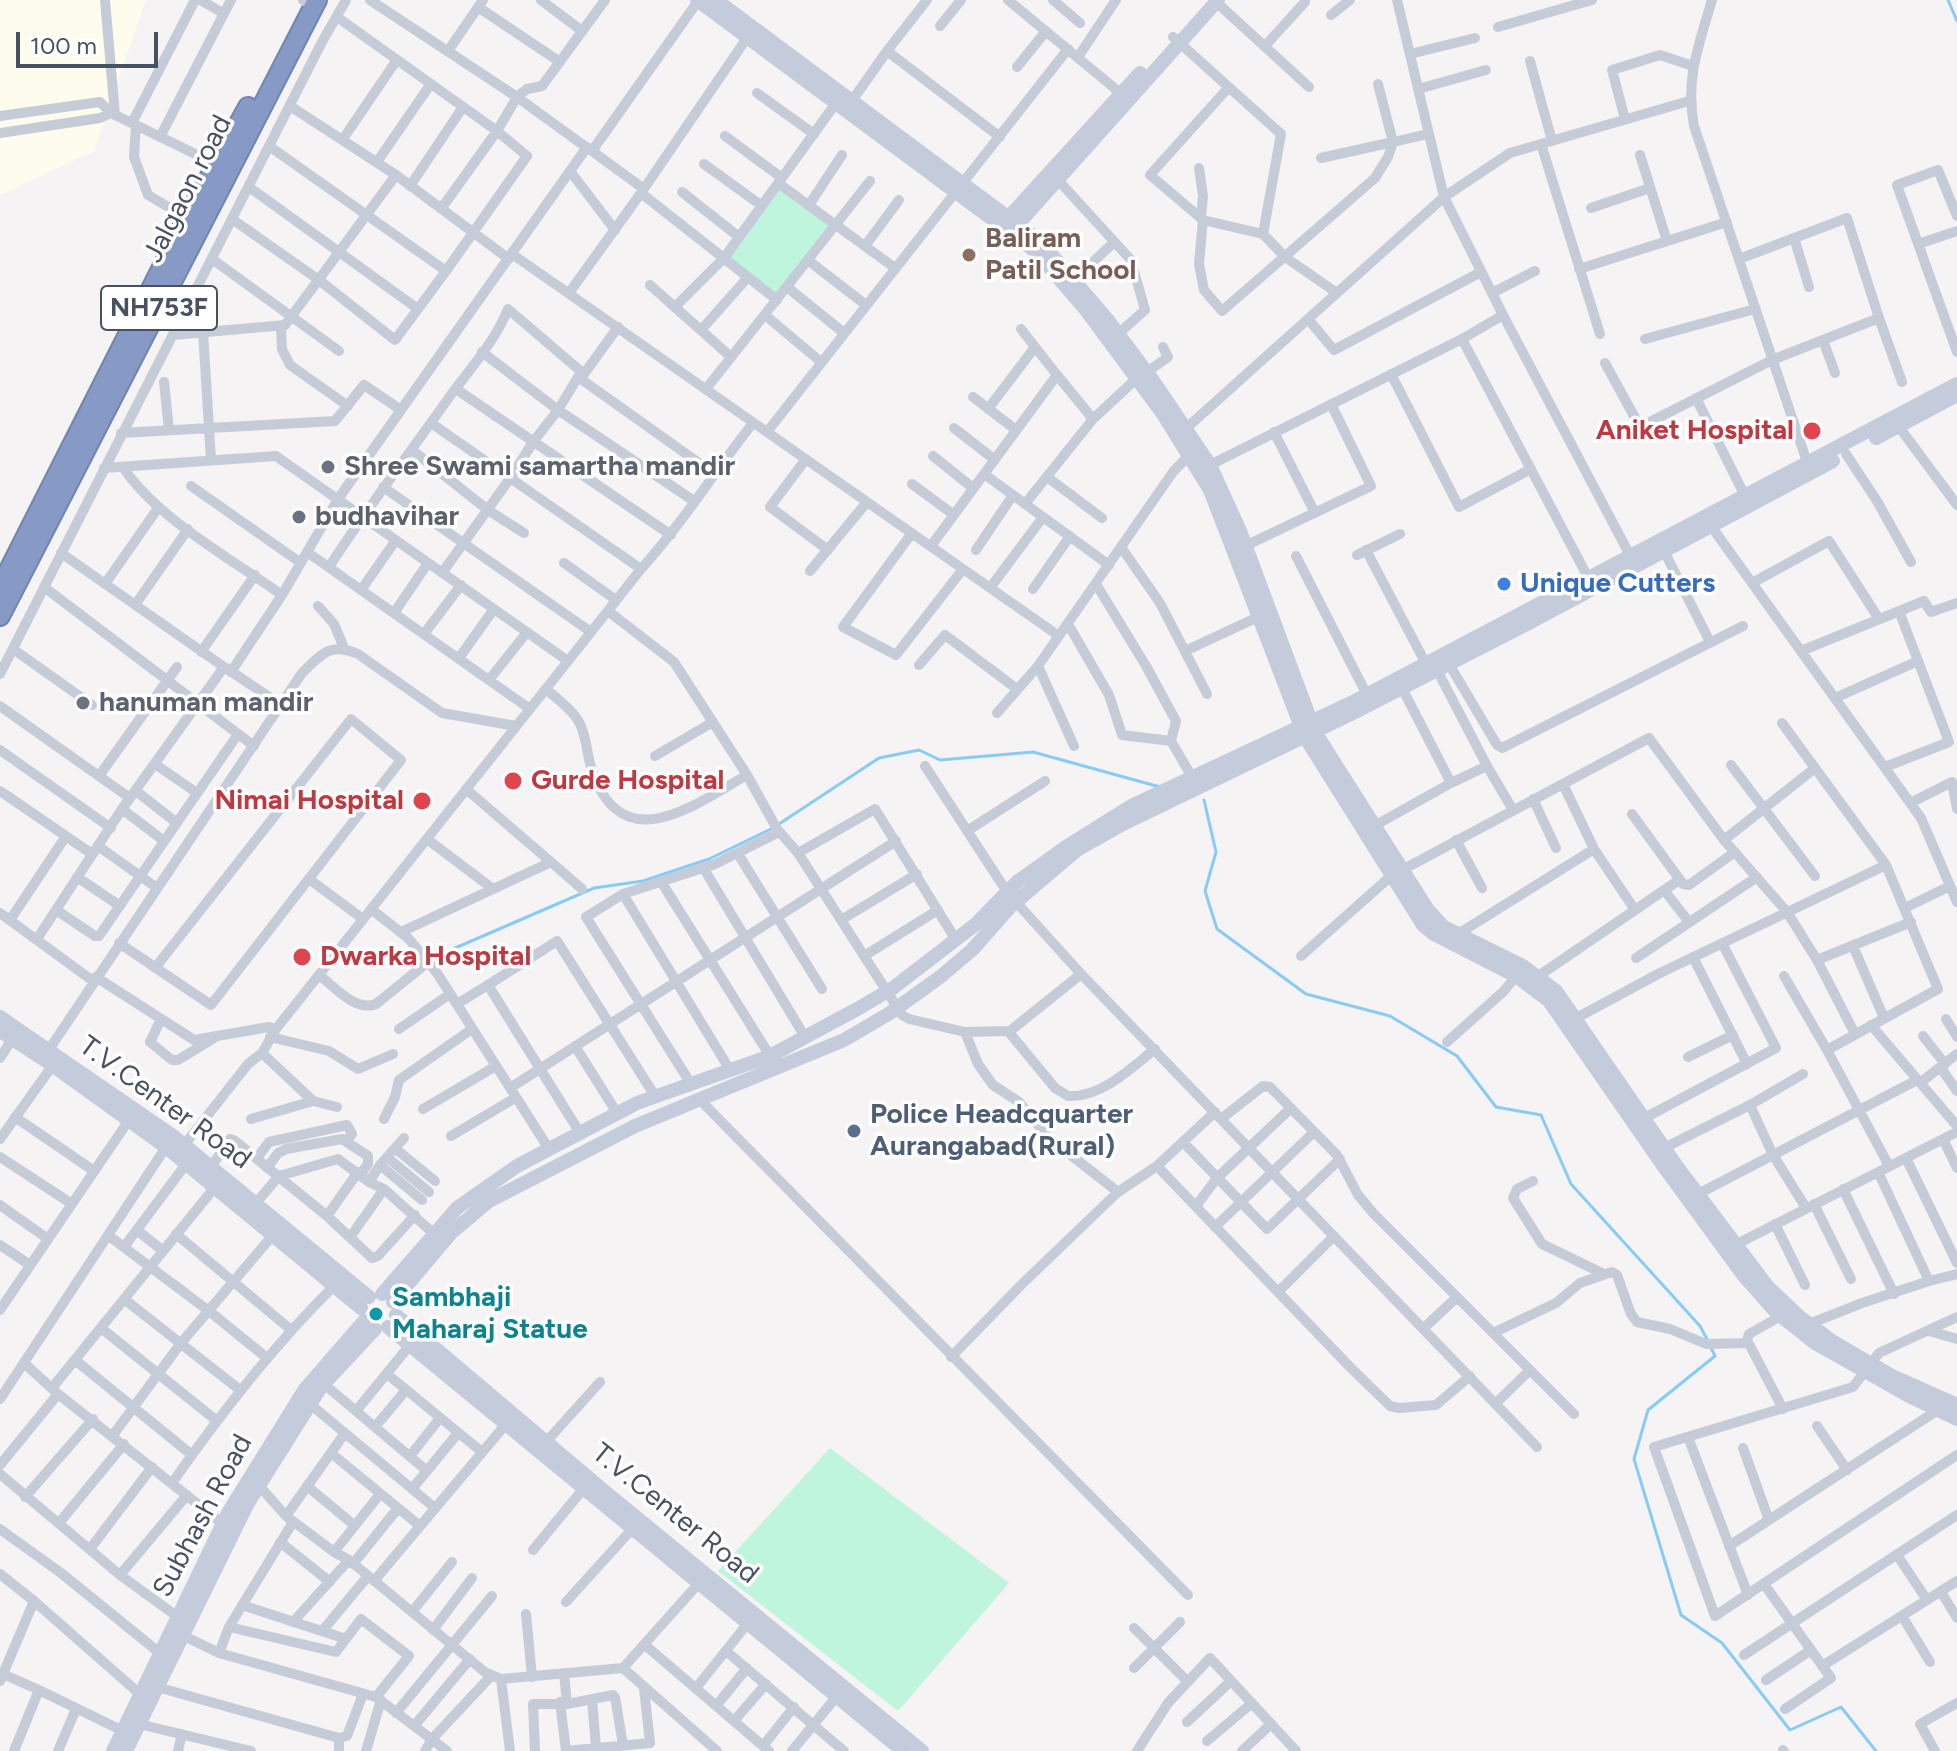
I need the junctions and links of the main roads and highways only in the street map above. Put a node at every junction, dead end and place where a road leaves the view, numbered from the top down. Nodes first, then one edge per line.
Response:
1 (304, 0) edge
2 (317, 0) edge
3 (0, 588) edge
4 (0, 616) edge

1 - 3 highway, Jalgaon road / NH753F
2 - 4 highway, Jalgaon road / NH753F

